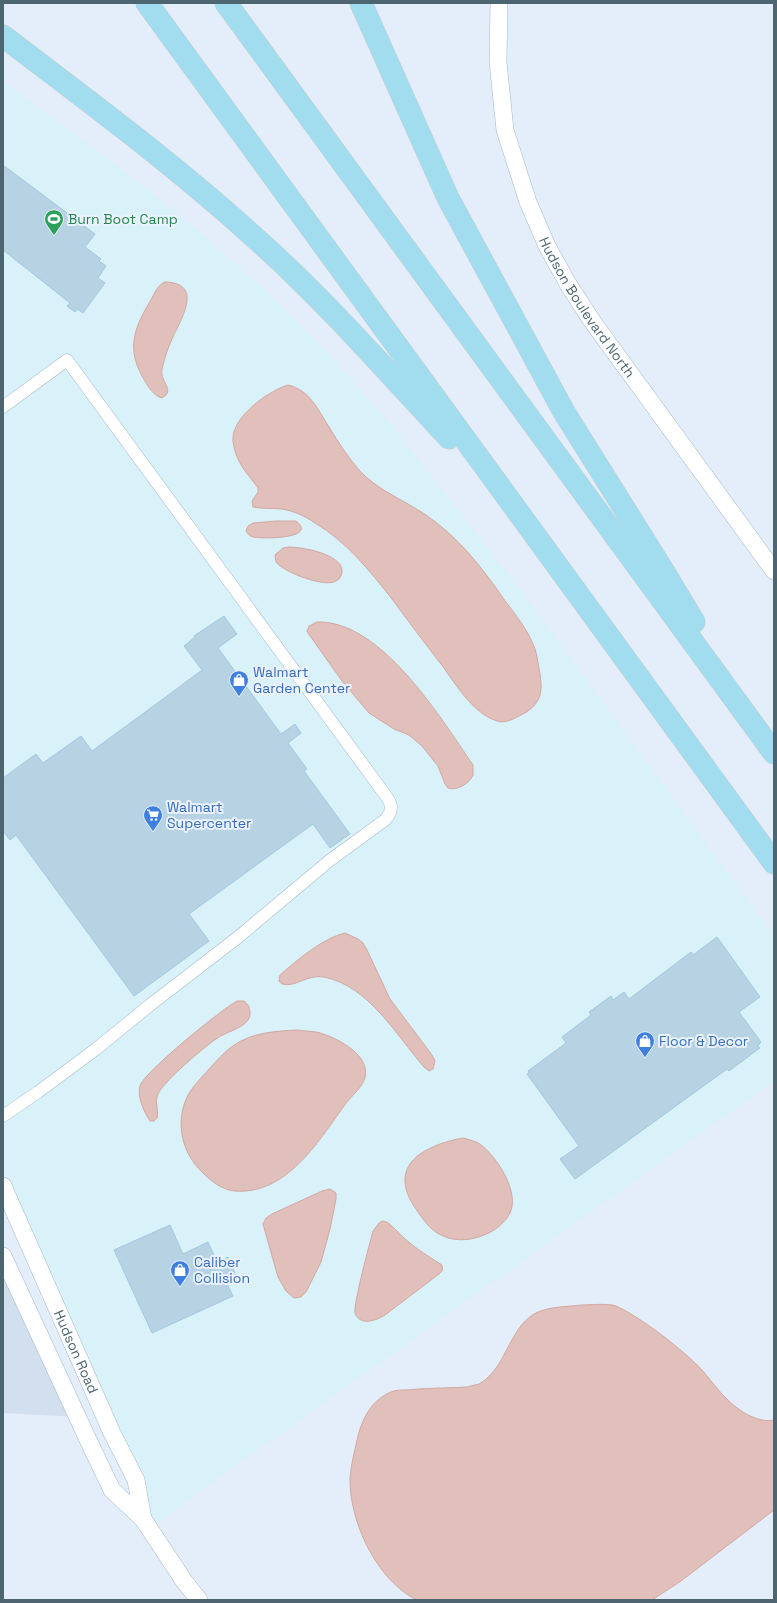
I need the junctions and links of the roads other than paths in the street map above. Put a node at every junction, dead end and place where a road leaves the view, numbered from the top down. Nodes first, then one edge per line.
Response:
1 (147, 3) edge
2 (226, 3) edge
3 (361, 3) edge
4 (499, 3) edge
5 (3, 36) edge
6 (3, 407) edge
7 (514, 507) junction
8 (774, 571) edge
9 (759, 733) junction
10 (774, 753) edge
11 (774, 863) edge
12 (3, 1116) edge
13 (3, 1186) edge
14 (3, 1256) edge
15 (143, 1519) junction
16 (199, 1600) edge

1 - 7 highway
2 - 9 highway
3 - 9 highway
4 - 8 street, Hudson Boulevard North
5 - 7 highway
6 - 12 street
7 - 11 highway
9 - 10 highway
13 - 15 street, Hudson Road
14 - 15 street, Hudson Road
15 - 16 street, Hudson Road

